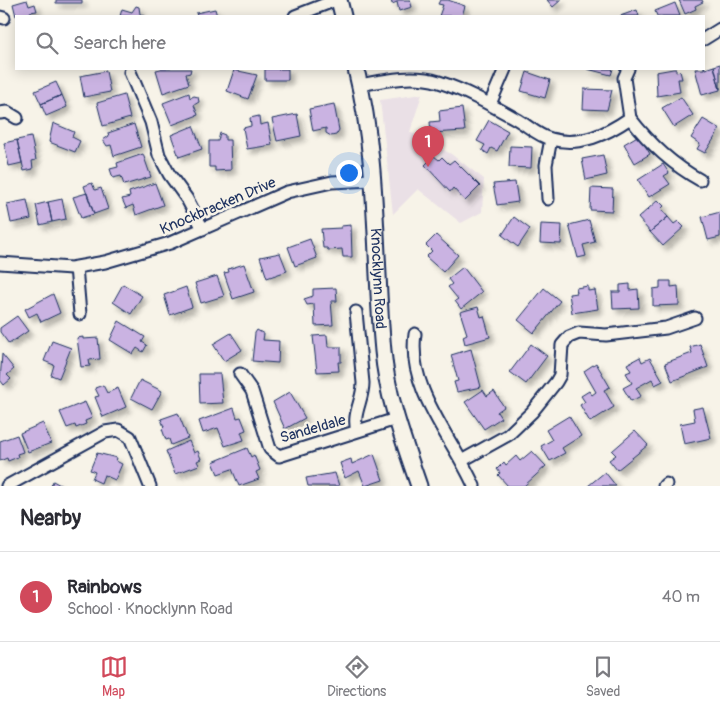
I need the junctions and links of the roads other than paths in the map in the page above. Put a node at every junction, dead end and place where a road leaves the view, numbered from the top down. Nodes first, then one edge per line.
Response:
1 (338, 0) edge
2 (298, 15) edge
3 (343, 15) edge
4 (720, 28) edge
5 (705, 38) edge
6 (356, 70) edge
7 (505, 70) edge
8 (628, 70) edge
9 (130, 72) dead end
10 (360, 85) junction
11 (490, 104) junction
12 (0, 113) edge
13 (17, 118) dead end
14 (630, 118) junction
15 (550, 139) junction
16 (372, 180) junction
17 (700, 180) dead end
18 (548, 199) dead end
19 (203, 229) junction
20 (0, 263) edge
21 (76, 267) junction
22 (356, 312) dead end
23 (80, 314) dead end
24 (695, 318) dead end
25 (416, 334) dead end
26 (240, 374) dead end
27 (396, 418) junction
28 (357, 431) junction
29 (463, 460) junction
30 (10, 485) edge
31 (150, 486) edge
32 (419, 486) edge
33 (474, 486) edge

1 - 2 street
1 - 3 street
4 - 5 street
6 - 10 street, Knocklynn Road
7 - 11 street
8 - 14 street
9 - 19 street
10 - 11 street
10 - 16 street, Knocklynn Road
11 - 15 street
12 - 13 street
14 - 15 street
14 - 17 street
15 - 18 street
16 - 19 street, Knockbracken Drive
16 - 27 street, Knocklynn Road
19 - 21 street, Knockbracken Drive
20 - 21 street, Knockbracken Drive
21 - 23 street
22 - 28 street, Sandeldale
24 - 29 street
25 - 29 street
26 - 28 street, Sandeldale
27 - 28 street, Sandeldale
27 - 32 street, Knocklynn Road
29 - 33 street
30 - 31 street

